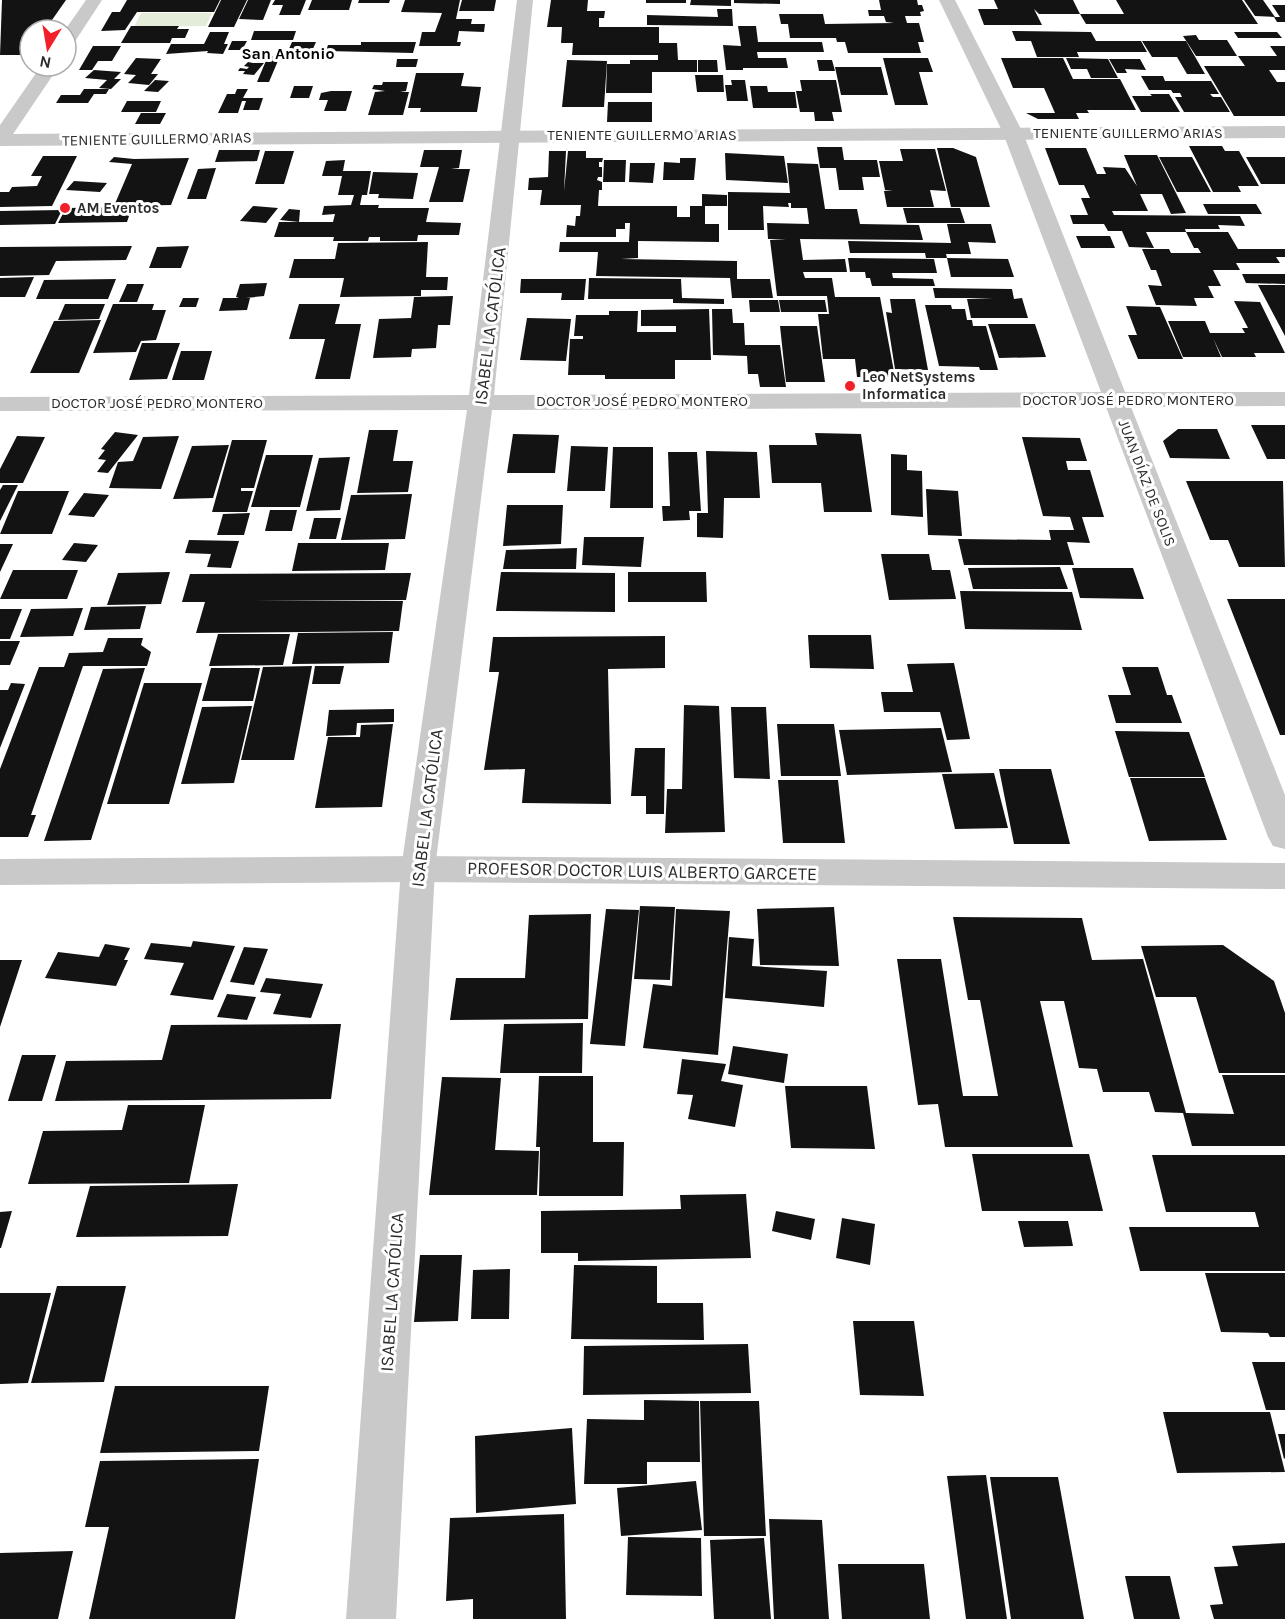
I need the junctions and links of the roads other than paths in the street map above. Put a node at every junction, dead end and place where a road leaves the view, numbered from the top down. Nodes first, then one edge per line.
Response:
1 (94, 0) edge
2 (525, 0) edge
3 (947, 0) edge
4 (78, 24) edge
5 (42, 78) edge
6 (1285, 132) edge
7 (1013, 133) junction
8 (512, 135) junction
9 (0, 140) edge
10 (1285, 399) edge
11 (1114, 400) junction
12 (481, 402) junction
13 (0, 404) edge
14 (1285, 837) edge
15 (418, 869) junction
16 (0, 872) edge
17 (1285, 876) edge
18 (371, 1619) edge

1 - 4 street
2 - 8 street, ISABEL LA CATÓLICA
3 - 7 street, JUAN DÍAZ DE SOLIS
5 - 9 street
6 - 7 street, TENIENTE GUILLERMO ARIAS
7 - 8 street, TENIENTE GUILLERMO ARIAS
7 - 11 street, JUAN DÍAZ DE SOLIS
8 - 9 street, TENIENTE GUILLERMO ARIAS
8 - 12 street, ISABEL LA CATÓLICA
10 - 11 street, DOCTOR JOSÉ PEDRO MONTERO
11 - 12 street, DOCTOR JOSÉ PEDRO MONTERO
11 - 14 street, JUAN DÍAZ DE SOLIS
12 - 13 street, DOCTOR JOSÉ PEDRO MONTERO
12 - 15 street, ISABEL LA CATÓLICA
15 - 16 street, PROFESOR DOCTOR LUIS ALBERTO GARCETE
15 - 17 street, PROFESOR DOCTOR LUIS ALBERTO GARCETE
15 - 18 street, ISABEL LA CATÓLICA

